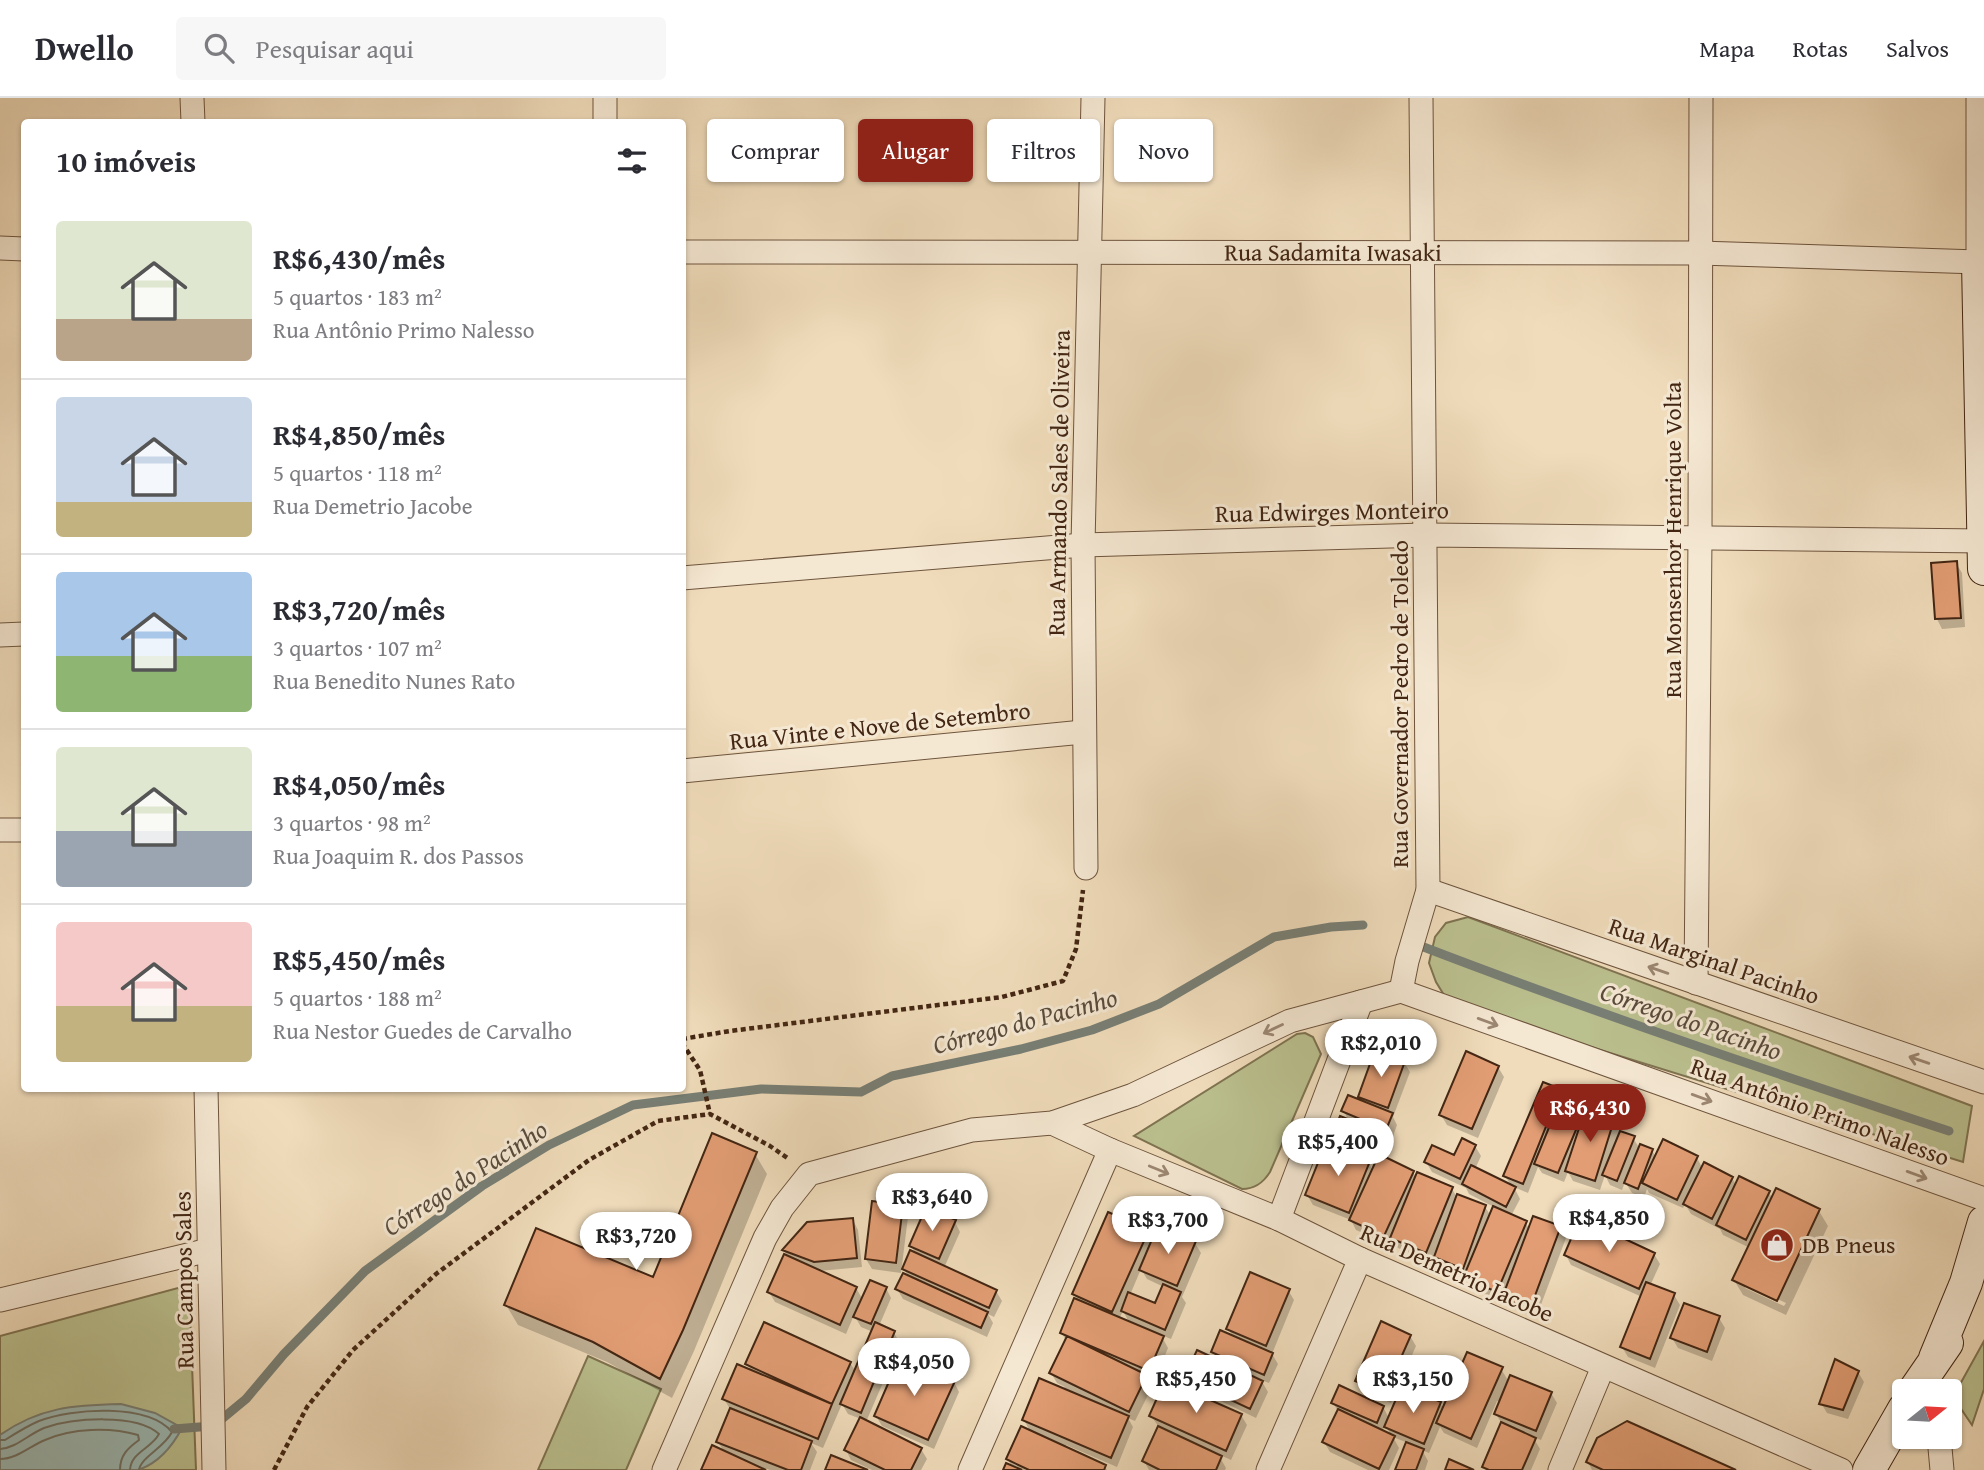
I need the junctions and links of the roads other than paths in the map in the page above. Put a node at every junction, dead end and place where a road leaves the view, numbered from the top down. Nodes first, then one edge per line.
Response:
1 (192, 98) edge
2 (605, 98) edge
3 (1093, 98) edge
4 (1421, 98) edge
5 (1701, 98) edge
6 (1978, 98) edge
7 (193, 119) edge
8 (605, 119) edge
9 (0, 248) edge
10 (21, 248) edge
11 (1090, 251) junction
12 (686, 252) edge
13 (1421, 252) junction
14 (1699, 253) junction
15 (1981, 262) edge
16 (1425, 535) junction
17 (1700, 537) junction
18 (1083, 545) junction
19 (1984, 550) edge
20 (686, 578) edge
21 (21, 634) edge
22 (0, 635) edge
23 (1083, 732) junction
24 (686, 771) edge
25 (0, 830) edge
26 (21, 830) edge
27 (1086, 868) road end
28 (1428, 890) junction
29 (1696, 983) junction
30 (1401, 991) junction
31 (1361, 1002) junction
32 (1984, 1082) edge
33 (206, 1092) edge
34 (1052, 1123) junction
35 (1110, 1150) junction
36 (1984, 1199) edge
37 (1279, 1219) junction
38 (1984, 1222) edge
39 (209, 1250) junction
40 (1360, 1259) junction
41 (1984, 1298) edge
42 (0, 1300) edge
43 (1935, 1358) junction
44 (1603, 1367) junction
45 (1923, 1379) edge
46 (1892, 1431) edge
47 (1940, 1449) edge
48 (214, 1470) edge
49 (664, 1470) edge
50 (970, 1470) edge
51 (1268, 1470) edge
52 (1560, 1470) edge
53 (1841, 1470) edge
54 (1869, 1470) edge
55 (1941, 1470) edge

1 - 7 street
2 - 8 street
3 - 11 street, Rua Armando Sales de Oliveira
4 - 13 street, Rua Governador Pedro de Toledo
5 - 14 street, Rua Monsenhor Henrique Volta
6 - 15 street
9 - 10 street
11 - 12 street, Rua Sadamita Iwasaki
11 - 13 street, Rua Sadamita Iwasaki
11 - 18 street, Rua Armando Sales de Oliveira
13 - 14 street, Rua Sadamita Iwasaki
13 - 16 street, Rua Governador Pedro de Toledo
14 - 15 street, Rua Sadamita Iwasaki
14 - 17 street, Rua Monsenhor Henrique Volta
15 - 19 main road
16 - 17 street, Rua Edwirges Monteiro
16 - 18 street, Rua Edwirges Monteiro
16 - 28 street, Rua Governador Pedro de Toledo
17 - 19 street, Rua Edwirges Monteiro
17 - 29 street, Rua Monsenhor Henrique Volta
18 - 20 street, Rua Edwirges Monteiro
18 - 23 street, Rua Armando Sales de Oliveira
21 - 22 street
23 - 24 street, Rua Vinte e Nove de Setembro
23 - 27 street, Rua Armando Sales de Oliveira
25 - 26 street
29 -> 28 street, Rua Marginal Pacinho
28 - 30 street, Rua Governador Pedro de Toledo
32 -> 29 street, Rua Marginal Pacinho
30 - 31 street
30 -> 36 street, Rua Antônio Primo Nalesso
31 -> 34 street
31 - 37 street
33 - 39 street, Rua Campos Sales
34 - 35 street, Rua Demetrio Jacobe
34 - 49 street
35 -> 37 street, Rua Demetrio Jacobe
35 - 50 street
37 - 40 street, Rua Demetrio Jacobe
38 - 43 main road
39 - 42 street
39 - 48 street, Rua Campos Sales
40 - 44 street, Rua Demetrio Jacobe
40 - 51 street
41 - 43 main road
43 - 45 main road
44 - 52 street
44 - 53 street, Rua Demetrio Jacobe
46 - 54 main road
47 - 55 street

